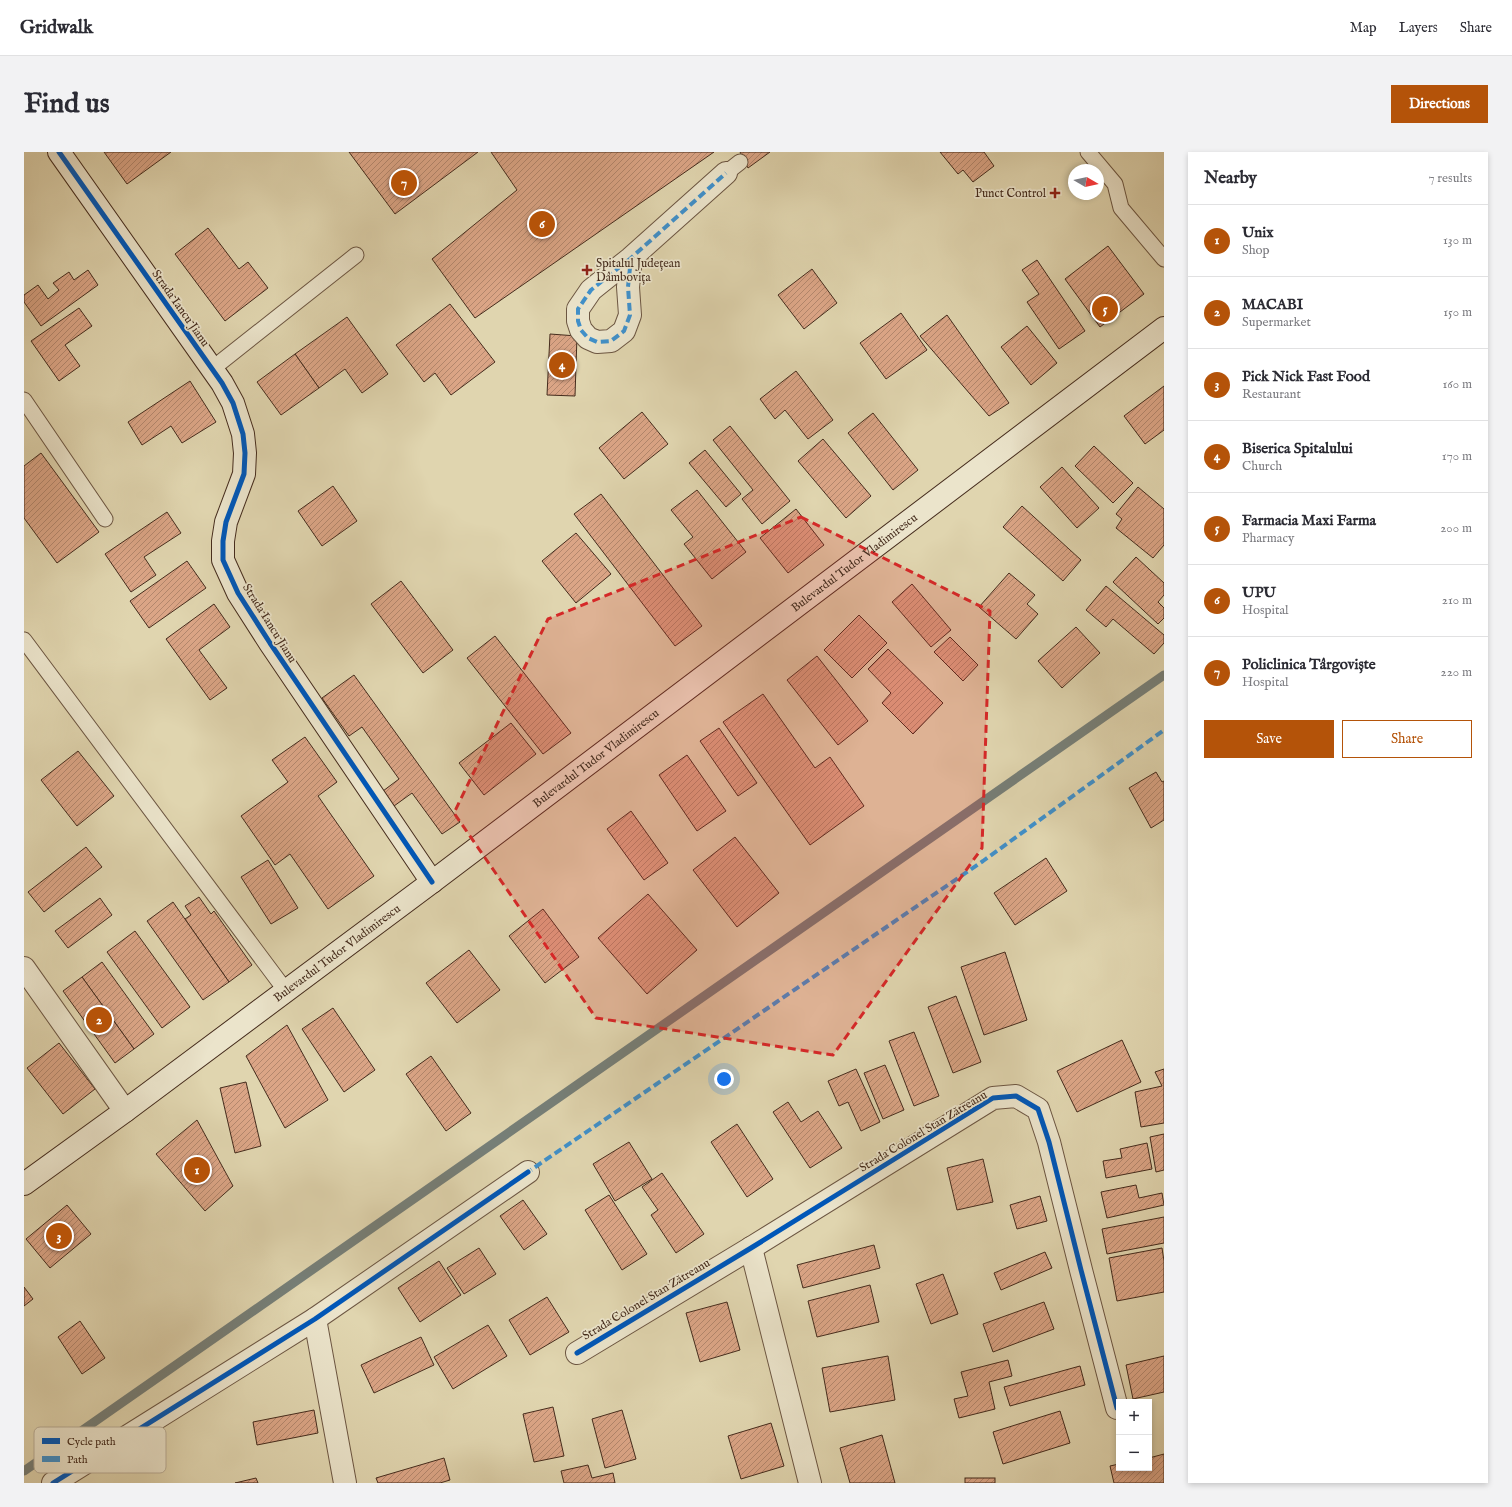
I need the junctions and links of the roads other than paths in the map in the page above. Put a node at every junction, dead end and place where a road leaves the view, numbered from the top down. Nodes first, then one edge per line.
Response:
1 (59, 152) edge
2 (1088, 152) edge
3 (733, 168) dead end
4 (356, 255) dead end
5 (631, 258) dead end
6 (1164, 259) edge
7 (1164, 328) edge
8 (212, 369) junction
9 (24, 400) edge
10 (29, 417) edge
11 (105, 519) dead end
12 (24, 640) edge
13 (432, 882) junction
14 (24, 968) edge
15 (286, 991) junction
16 (125, 1111) junction
17 (528, 1172) dead end
18 (24, 1184) edge
19 (750, 1248) junction
20 (315, 1318) junction
21 (577, 1352) dead end
22 (1116, 1404) edge
23 (142, 1427) edge
24 (69, 1473) edge
25 (53, 1483) edge
26 (344, 1483) edge
27 (810, 1483) edge

1 - 8 street, Strada Iancu Jianu
2 - 6 lane
3 - 5 street
4 - 8 lane
7 - 13 street, Bulevardul Tudor Vladimirescu
8 - 13 street, Strada Iancu Jianu
9 - 10 lane
10 - 11 lane
12 - 15 lane
13 - 15 street, Bulevardul Tudor Vladimirescu
14 - 16 street
15 - 16 street, Bulevardul Tudor Vladimirescu
16 - 18 street, Bulevardul Tudor Vladimirescu
17 - 20 street
19 - 21 street, Strada Colonel Stan Zătreanu
19 - 22 street, Strada Colonel Stan Zătreanu
19 - 27 street
20 - 23 street
20 - 26 street
24 - 25 street

